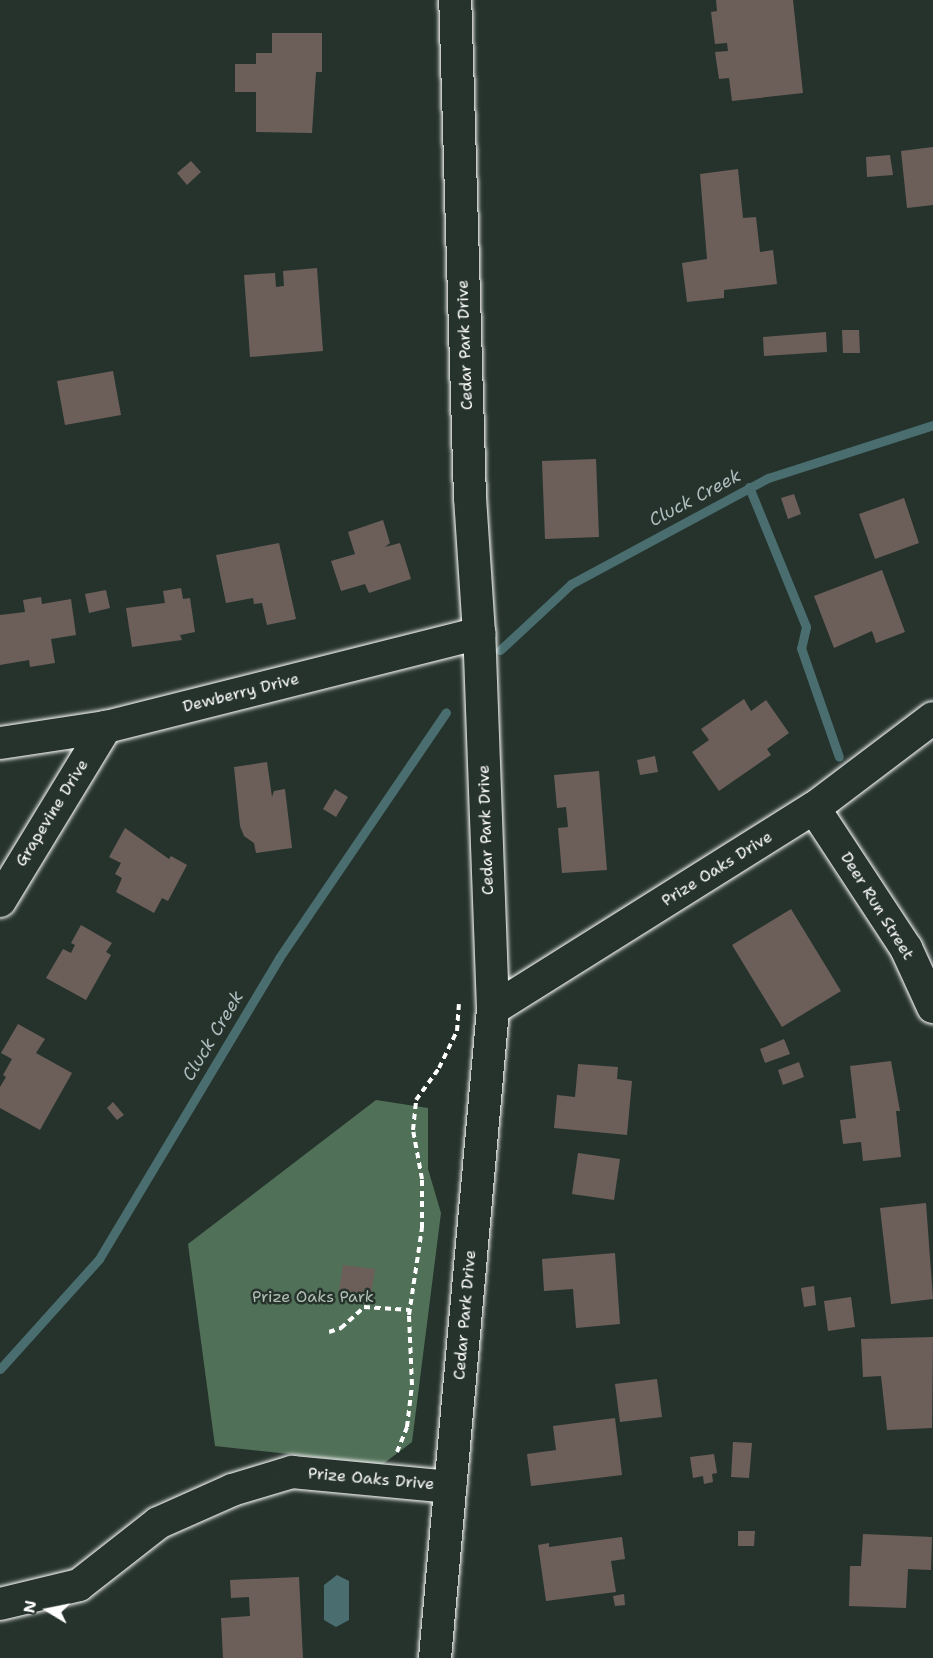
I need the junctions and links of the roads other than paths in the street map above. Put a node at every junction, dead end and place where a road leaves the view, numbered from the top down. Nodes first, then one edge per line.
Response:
1 (456, 0) edge
2 (479, 633) junction
3 (933, 718) edge
4 (106, 727) junction
5 (0, 743) edge
6 (814, 808) junction
7 (0, 901) edge
8 (933, 1007) edge
9 (493, 1009) junction
10 (450, 1487) junction
11 (0, 1604) edge
12 (435, 1658) edge

1 - 2 street, Cedar Park Drive
2 - 4 street, Dewberry Drive
2 - 9 street, Cedar Park Drive
3 - 6 street, Prize Oaks Drive
4 - 5 street, Dewberry Drive
4 - 7 street, Grapevine Drive
6 - 8 street, Deer Run Street
6 - 9 street, Prize Oaks Drive
9 - 10 street, Cedar Park Drive
10 - 11 street, Prize Oaks Drive
10 - 12 street, Cedar Park Drive

